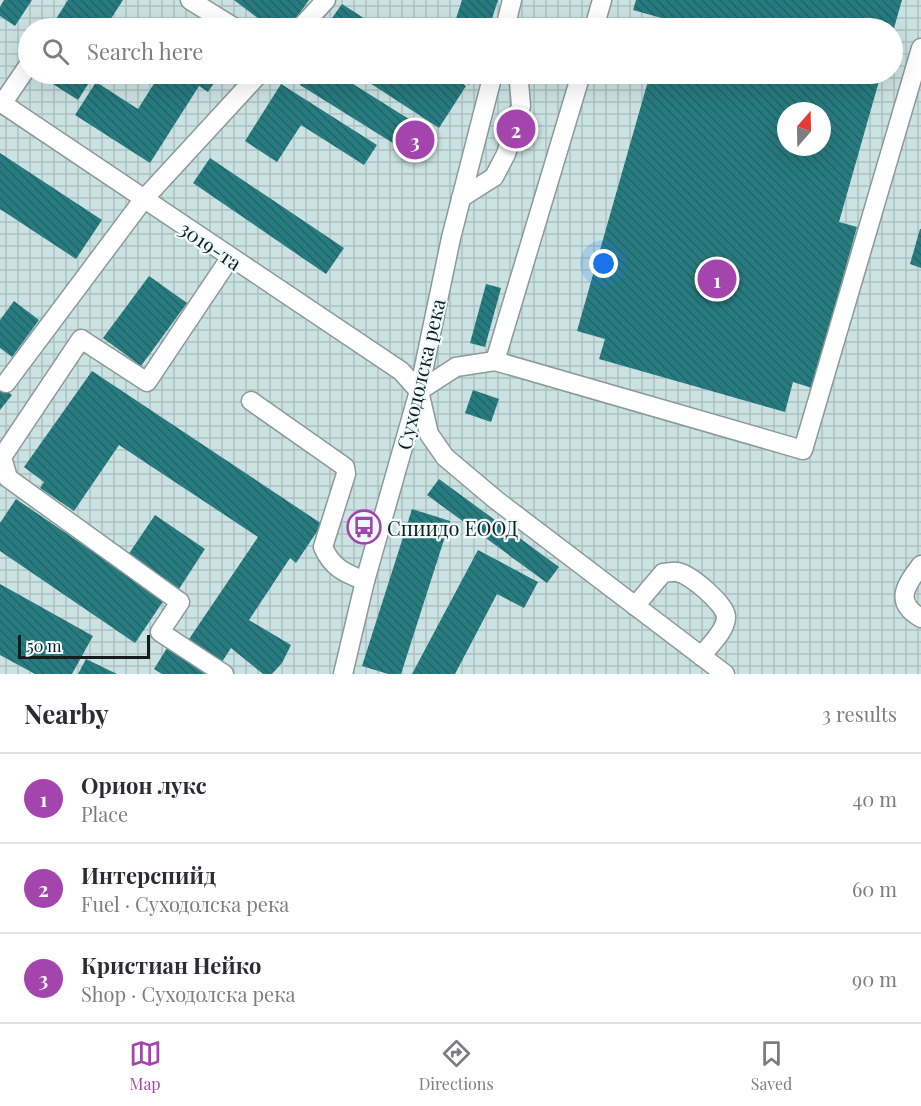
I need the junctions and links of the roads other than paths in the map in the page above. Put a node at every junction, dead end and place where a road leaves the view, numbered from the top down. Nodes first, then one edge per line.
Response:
1 (190, 0) edge
2 (326, 0) edge
3 (512, 0) edge
4 (602, 0) edge
5 (219, 18) edge
6 (309, 18) edge
7 (508, 18) edge
8 (597, 18) edge
9 (921, 48) edge
10 (917, 72) edge
11 (18, 80) edge
12 (250, 84) edge
13 (490, 84) edge
14 (519, 84) edge
15 (578, 84) edge
16 (1, 103) edge
17 (461, 198) junction
18 (143, 200) junction
19 (230, 258) junction
20 (495, 361) junction
21 (6, 383) dead end
22 (419, 391) junction
23 (251, 401) dead end
24 (921, 565) edge
25 (365, 581) junction
26 (636, 606) junction
27 (921, 618) edge
28 (701, 656) junction
29 (224, 674) edge
30 (343, 674) edge
31 (724, 674) edge

1 - 5 street
2 - 6 street
3 - 7 street
4 - 8 street
9 - 10 street
10 - 20 street
11 - 16 street
12 - 18 street
13 - 17 street, Суходолска река
14 - 17 street
15 - 20 street
16 - 18 street, 3019-та
17 - 22 street, Суходолска река
18 - 19 street, 3019-та
18 - 21 street
19 - 22 street, 3019-та
19 - 29 street
20 - 22 street
22 - 25 street, Суходолска река
22 - 26 street
23 - 25 street
24 - 27 street
25 - 30 street, Суходолска река
26 - 28 street
26 - 28 street
28 - 31 street

